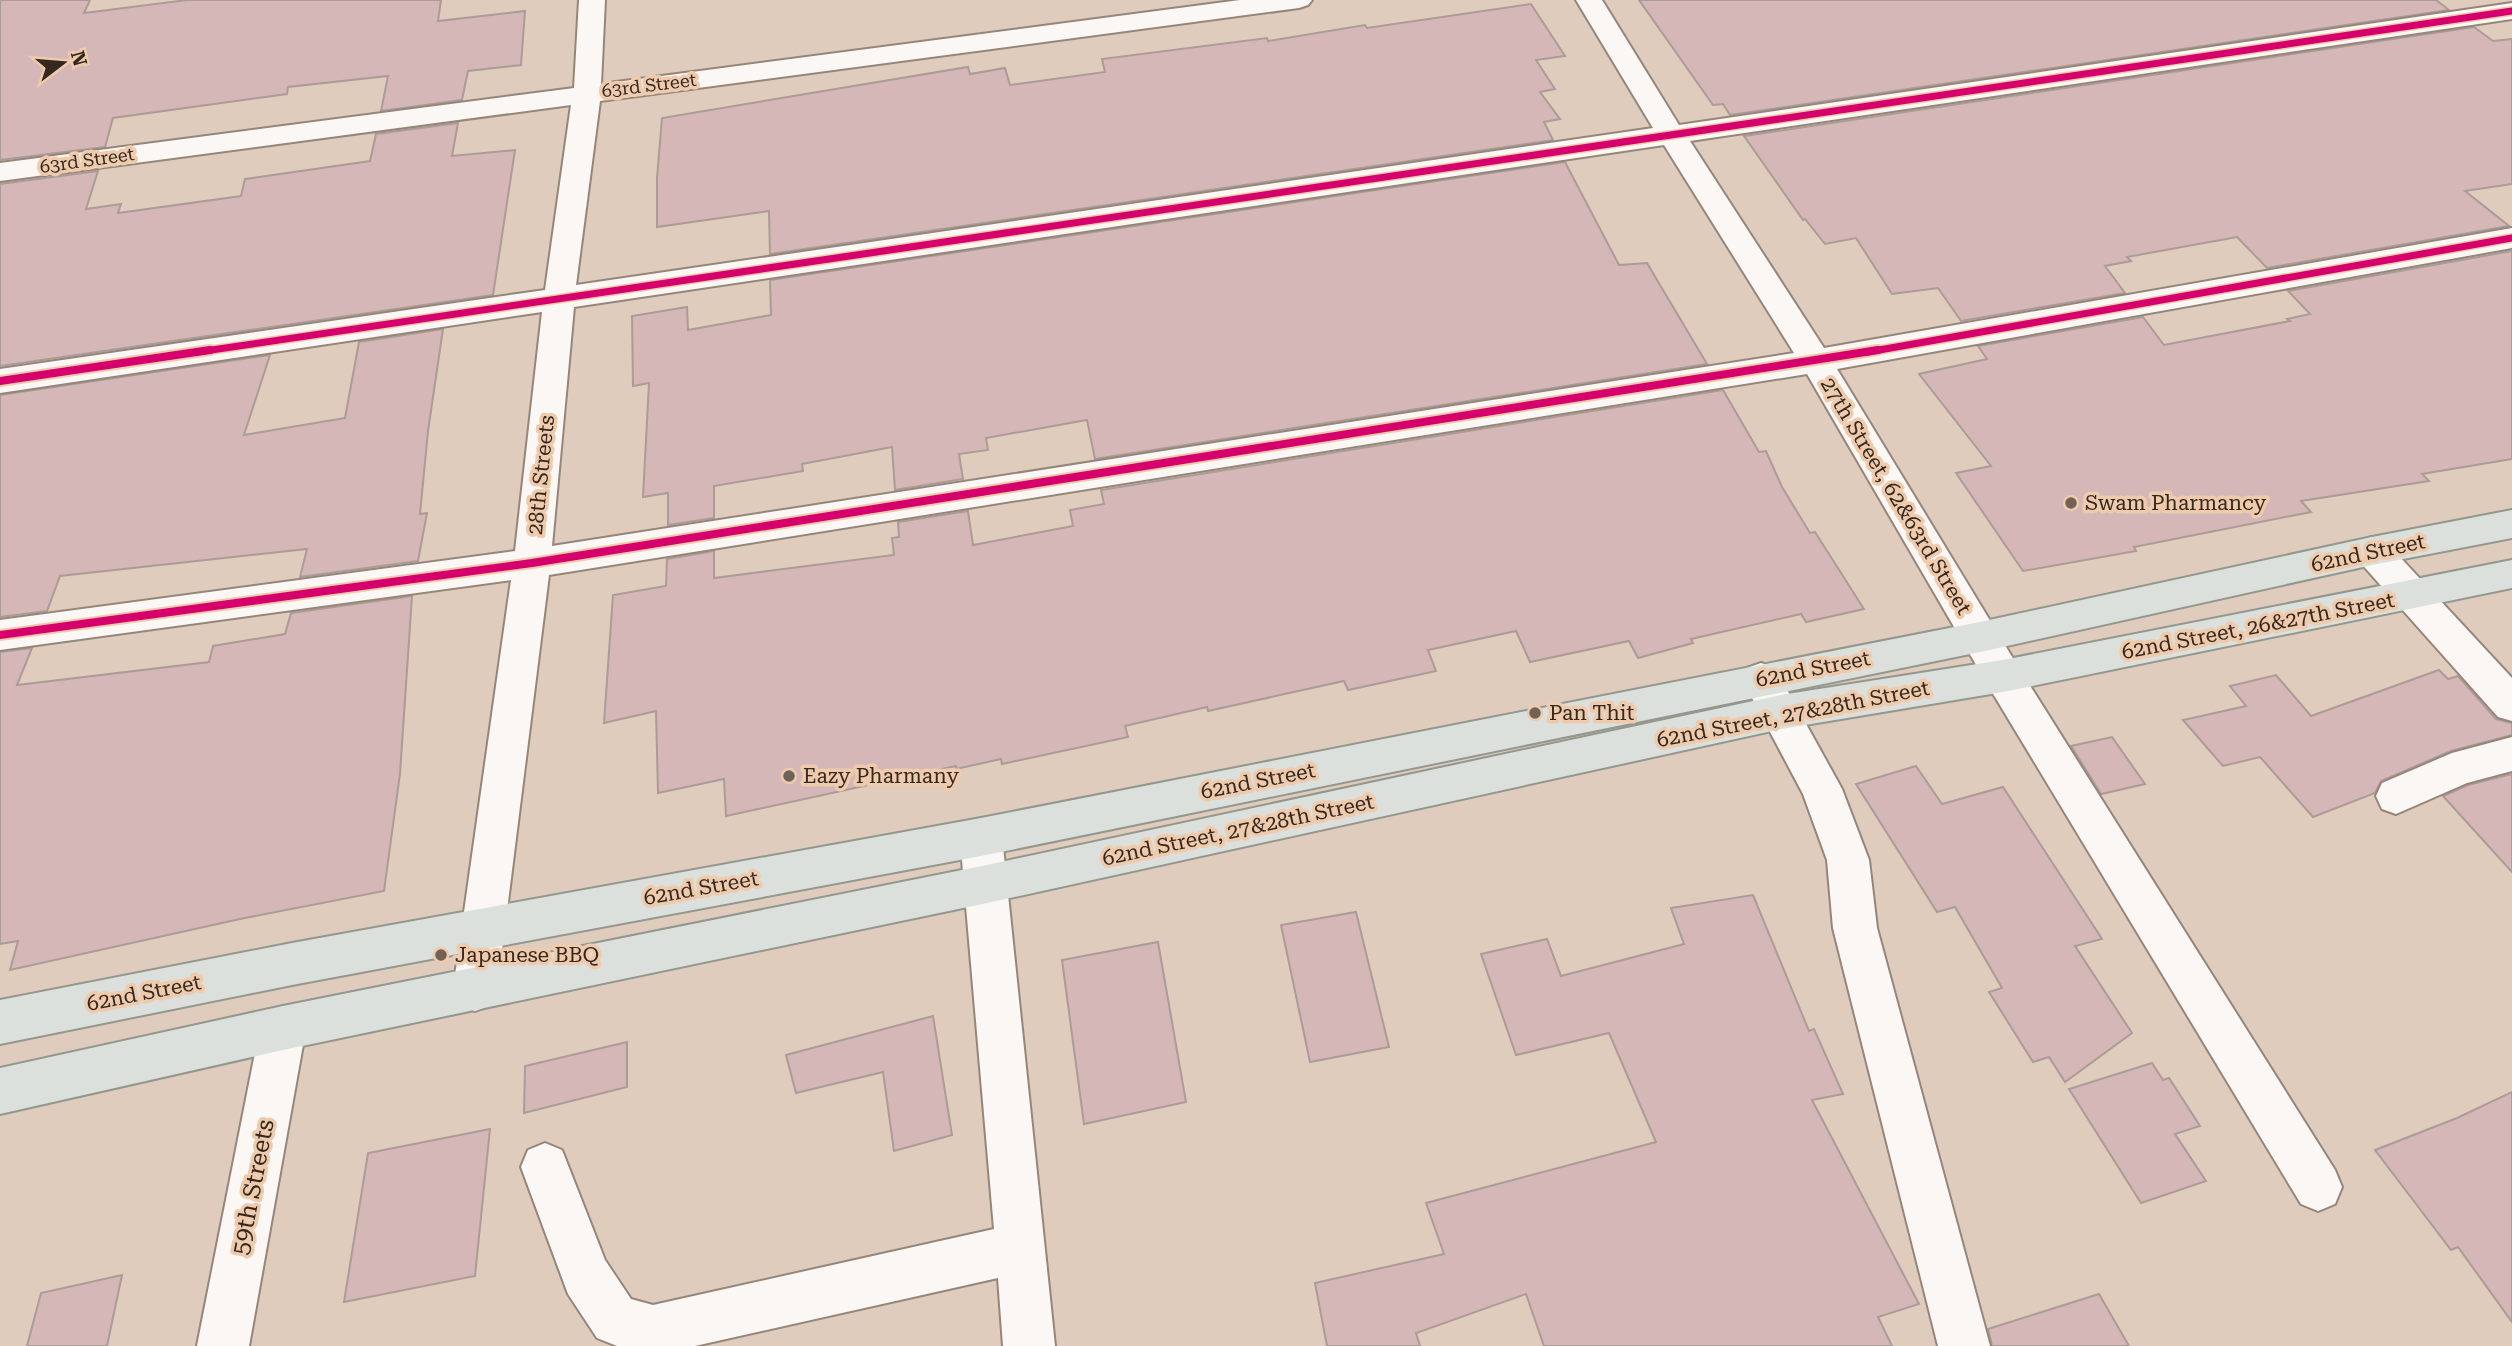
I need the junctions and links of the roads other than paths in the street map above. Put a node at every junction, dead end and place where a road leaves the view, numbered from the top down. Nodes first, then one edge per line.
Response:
1 (593, 0) edge
2 (1299, 0) edge
3 (1589, 0) edge
4 (2512, 11) edge
5 (587, 93) junction
6 (1672, 136) junction
7 (0, 172) edge
8 (2512, 238) edge
9 (559, 299) junction
10 (1816, 361) junction
11 (0, 381) edge
12 (2512, 524) edge
13 (2372, 551) junction
14 (532, 563) junction
15 (2512, 574) edge
16 (2413, 596) junction
17 (0, 635) edge
18 (1980, 637) junction
19 (2003, 676) junction
20 (1771, 696) junction
21 (2512, 705) edge
22 (2512, 754) edge
23 (2396, 796) dead end
24 (981, 837) junction
25 (988, 884) junction
26 (483, 928) junction
27 (475, 990) junction
28 (0, 1022) edge
29 (283, 1028) junction
30 (0, 1091) edge
31 (545, 1167) dead end
32 (2318, 1187) dead end
33 (1021, 1248) junction
34 (223, 1346) edge
35 (1029, 1346) edge
36 (1964, 1346) edge

1 - 5 street, 28th Streets
2 - 5 street, 63rd Street
3 - 6 street, 27th Street, 62&63rd Street
4 - 6 street
5 - 7 street, 63rd Street
5 - 9 street, 28th Streets
6 - 9 street
6 - 10 street, 27th Street, 62&63rd Street
8 - 10 street
9 - 11 street
9 - 14 street, 28th Streets
10 - 14 street
10 - 18 street, 27th Street, 62&63rd Street
12 - 13 main road, 62nd Street
13 - 16 street
13 - 18 main road, 62nd Street
14 - 17 street
14 - 26 street, 28th Streets
15 - 16 main road, 62nd Street, 26&27th Street
16 - 19 main road, 62nd Street, 26&27th Street
16 - 21 street
18 - 19 street, 27th Street, 62&63rd Street
18 - 20 main road, 62nd Street
19 - 20 main road, 62nd Street, 27&28th Street
19 - 32 street, 27th Street, 62&63rd Street
20 - 24 main road, 62nd Street
20 - 25 main road, 62nd Street, 27&28th Street
20 - 36 street
22 - 23 street
24 - 25 street
24 - 26 main road, 62nd Street
25 - 27 main road, 62nd Street, 27&28th Street
25 - 33 street
26 - 27 street, 28th Streets
26 - 28 main road, 62nd Street
27 - 29 main road
29 - 30 main road
29 - 34 street, 59th Streets
31 - 33 street
33 - 35 street

